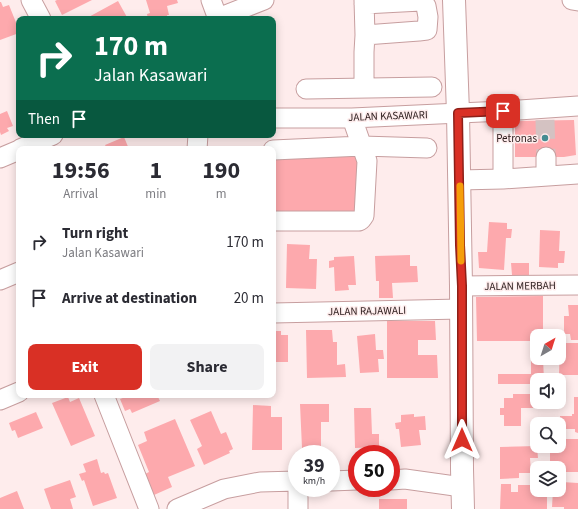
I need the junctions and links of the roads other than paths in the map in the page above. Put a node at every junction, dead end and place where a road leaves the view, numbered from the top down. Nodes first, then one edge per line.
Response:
1 (31, 0) edge
2 (212, 0) edge
3 (454, 0) edge
4 (572, 0) edge
5 (578, 1) edge
6 (254, 2) edge
7 (364, 2) edge
8 (39, 16) edge
9 (217, 16) edge
10 (222, 16) edge
11 (365, 35) junction
12 (432, 87) dead end
13 (364, 88) junction
14 (306, 89) dead end
15 (578, 106) edge
16 (503, 111) junction
17 (458, 113) junction
18 (276, 118) edge
19 (352, 118) junction
20 (46, 138) edge
21 (27, 146) edge
22 (362, 146) junction
23 (427, 148) dead end
24 (276, 150) edge
25 (16, 151) edge
26 (546, 157) tunnel mouth
27 (0, 158) edge
28 (578, 174) edge
29 (546, 176) junction
30 (503, 179) junction
31 (460, 180) junction
32 (276, 221) edge
33 (16, 273) edge
34 (0, 280) edge
35 (578, 285) edge
36 (462, 286) junction
37 (461, 309) junction
38 (276, 313) edge
39 (16, 393) edge
40 (105, 398) edge
41 (0, 400) edge
42 (462, 478) junction
43 (400, 480) edge
44 (288, 481) edge
45 (298, 497) edge
46 (149, 509) edge
47 (177, 509) edge
48 (298, 509) edge
49 (463, 509) edge

1 - 8 street
2 - 9 street
3 - 17 main road
4 - 5 street
6 - 10 street
7 - 11 street
7 - 11 street
11 - 13 street
12 - 13 street
13 - 14 street
15 - 16 street, JALAN KASAWARI
16 - 17 street, JALAN KASAWARI
16 - 30 street
17 - 19 street, JALAN KASAWARI
17 - 31 main road
18 - 19 street, JALAN KASAWARI
19 - 22 street
20 - 21 street
22 - 23 street
22 - 24 street
22 - 32 street
25 - 27 street
26 - 29 street
28 - 29 street
29 - 30 street
30 - 31 street
31 - 36 main road
33 - 34 street
35 - 36 street, JALAN MERBAH
36 - 37 main road
37 - 38 street, JALAN RAJAWALI
37 - 42 main road
39 - 41 street
40 - 46 street
42 - 43 street
42 - 49 main road
44 - 47 street
45 - 48 street

